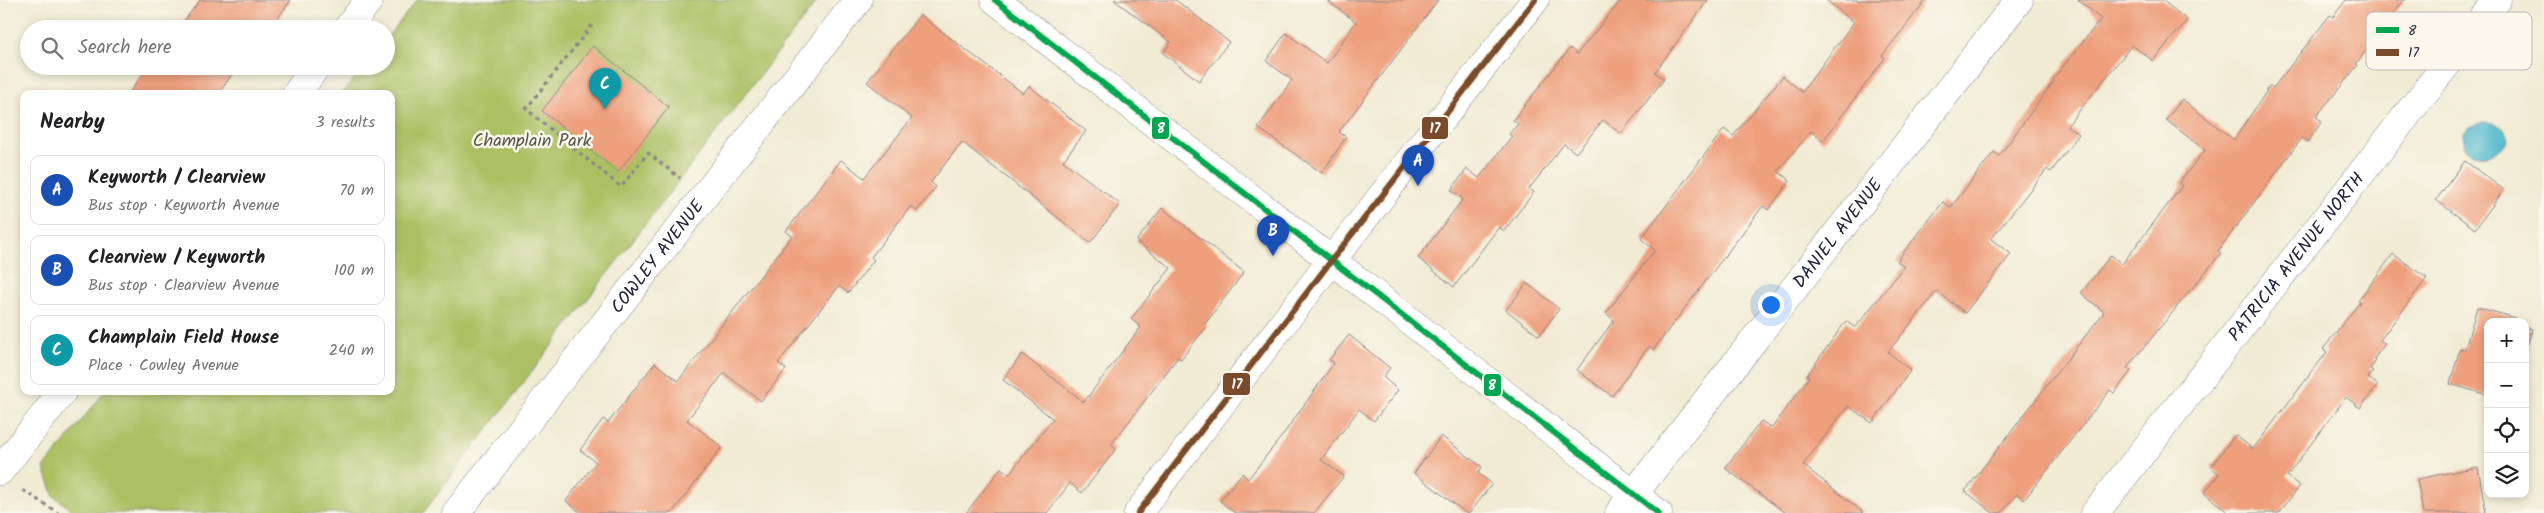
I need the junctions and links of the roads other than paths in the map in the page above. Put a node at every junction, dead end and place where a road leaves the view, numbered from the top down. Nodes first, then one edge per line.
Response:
1 (369, 0) edge
2 (858, 0) edge
3 (995, 0) edge
4 (1535, 0) edge
5 (2019, 0) edge
6 (2497, 0) edge
7 (2488, 12) edge
8 (354, 20) edge
9 (2442, 70) edge
10 (310, 75) edge
11 (299, 90) edge
12 (1331, 261) junction
13 (60, 395) edge
14 (8, 478) edge
15 (1626, 504) edge
16 (456, 513) edge
17 (1138, 513) edge
18 (1658, 513) edge
19 (2095, 513) edge

1 - 8 street
2 - 16 street, COWLEY AVENUE
3 - 12 street
4 - 12 street
5 - 15 street, DANIEL AVENUE
6 - 7 street, PATRICIA AVENUE NORTH
9 - 19 street, PATRICIA AVENUE NORTH
10 - 11 street
12 - 15 street
12 - 17 street
13 - 14 street
15 - 18 street

